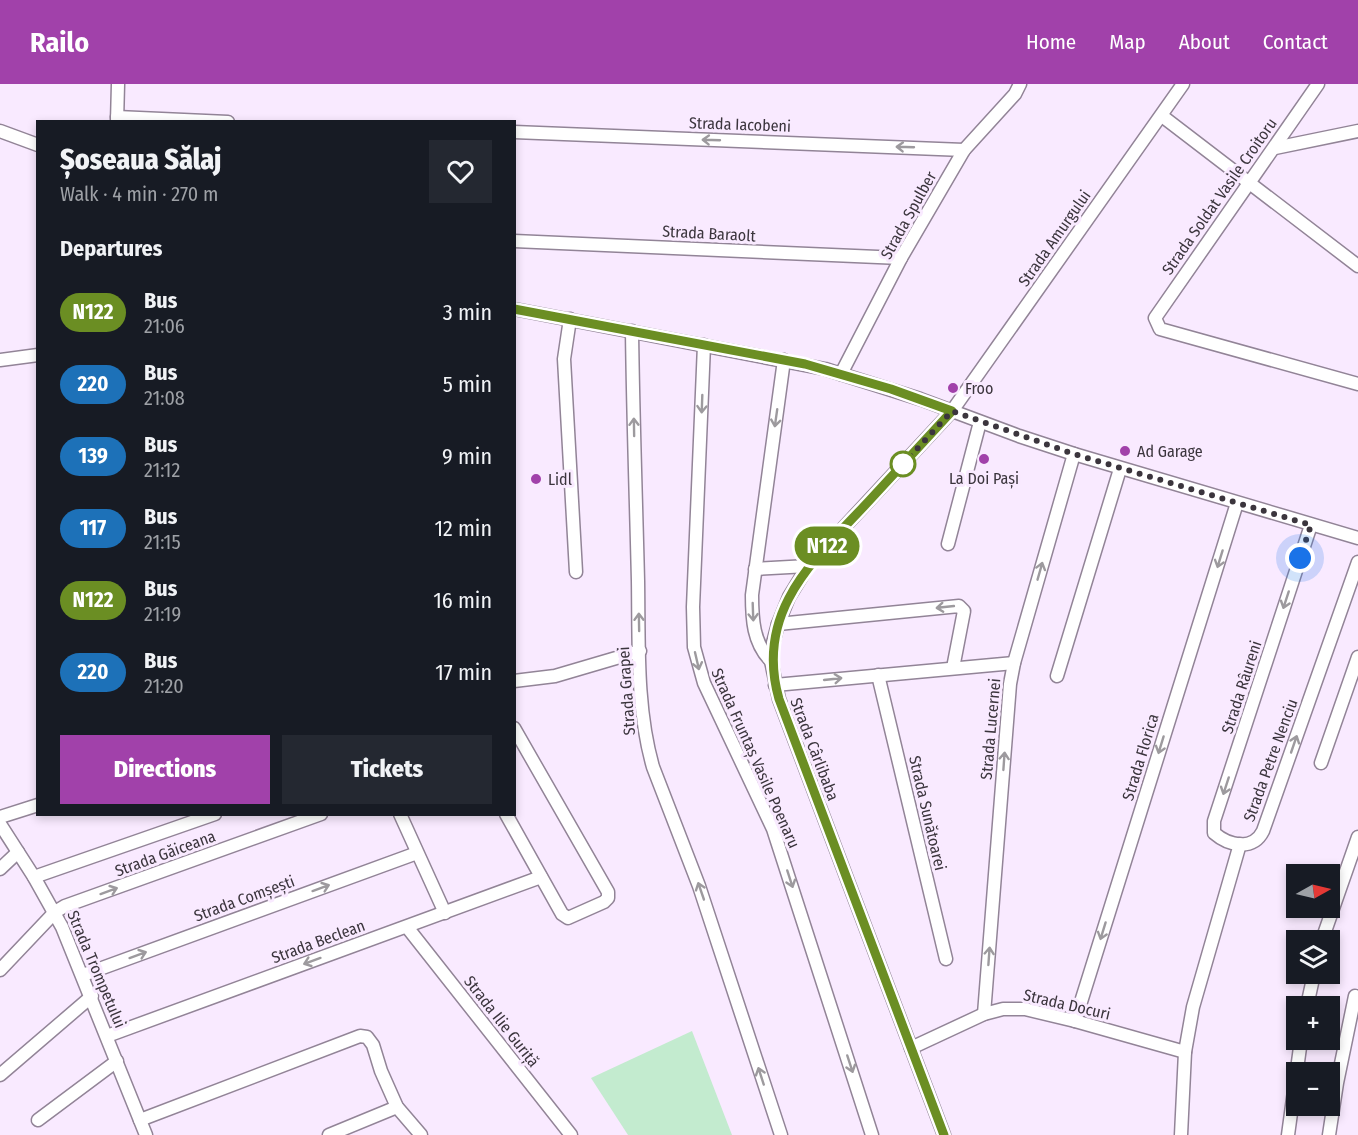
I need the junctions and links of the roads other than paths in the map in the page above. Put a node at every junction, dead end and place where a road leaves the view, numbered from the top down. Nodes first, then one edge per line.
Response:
1 (118, 84) edge
2 (1020, 84) edge
3 (1183, 84) edge
4 (1318, 84) edge
5 (1162, 116) junction
6 (117, 119) edge
7 (154, 120) edge
8 (0, 131) edge
9 (1358, 131) edge
10 (516, 132) edge
11 (36, 144) edge
12 (1275, 148) junction
13 (964, 150) junction
14 (1250, 183) junction
15 (516, 241) edge
16 (901, 258) junction
17 (1358, 266) edge
18 (516, 309) edge
19 (570, 319) junction
20 (632, 331) junction
21 (704, 345) junction
22 (36, 355) edge
23 (0, 360) edge
24 (784, 360) junction
25 (841, 374) junction
26 (1358, 384) edge
27 (952, 411) junction
28 (980, 422) junction
29 (1074, 454) junction
30 (1120, 469) junction
31 (1237, 503) junction
32 (1311, 525) junction
33 (1358, 538) edge
34 (948, 544) dead end
35 (1358, 561) edge
36 (808, 566) junction
37 (755, 569) junction
38 (576, 572) dead end
39 (778, 624) junction
40 (640, 651) junction
41 (1358, 657) edge
42 (771, 661) junction
43 (1014, 663) junction
44 (953, 668) junction
45 (878, 675) junction
46 (1057, 676) dead end
47 (516, 681) edge
48 (775, 685) junction
49 (516, 731) edge
50 (1321, 763) dead end
51 (36, 806) edge
52 (209, 816) edge
53 (315, 816) edge
54 (401, 816) edge
55 (507, 816) edge
56 (0, 817) edge
57 (0, 824) edge
58 (1358, 837) edge
59 (1240, 844) junction
60 (18, 852) junction
61 (417, 853) junction
62 (0, 869) edge
63 (34, 877) junction
64 (541, 877) junction
65 (55, 912) junction
66 (445, 913) junction
67 (407, 927) junction
68 (1325, 930) edge
69 (946, 959) dead end
70 (0, 970) edge
71 (83, 975) junction
72 (92, 996) junction
73 (1355, 996) dead end
74 (984, 1014) junction
75 (1075, 1021) junction
76 (107, 1036) junction
77 (911, 1048) junction
78 (1300, 1050) edge
79 (1185, 1052) junction
80 (117, 1061) junction
81 (0, 1076) edge
82 (397, 1107) junction
83 (38, 1120) dead end
84 (140, 1120) junction
85 (777, 1134) edge
86 (146, 1135) edge
87 (329, 1135) edge
88 (421, 1135) edge
89 (572, 1135) edge
90 (872, 1135) edge
91 (944, 1135) edge
92 (1181, 1135) edge
93 (1288, 1135) edge
94 (1329, 1135) edge

1 - 6 street
2 - 13 street, Strada Spulber
3 - 5 street, Strada Amurgului
4 - 12 street, Strada Soldat Vasile Croitoru
5 - 14 street
5 - 27 street, Strada Amurgului
6 - 7 street
8 - 11 street
9 - 12 street
13 -> 10 street, Strada Iacobeni
12 - 14 street, Strada Soldat Vasile Croitoru
13 - 16 street, Strada Spulber
14 - 17 street
14 - 26 street, Strada Soldat Vasile Croitoru
15 - 16 street, Strada Baraolt
16 - 25 street, Strada Spulber
18 - 19 street
19 - 20 street
19 - 38 street
20 - 21 street
40 -> 20 street, Strada Grapei
21 - 24 street
21 -> 90 street, Strada Fruntaș Vasile Poenaru
22 - 23 street
24 - 25 street
24 -> 37 street, Strada Cârlibaba
25 - 27 street
27 - 28 street
27 - 36 street, Strada Amurgului
28 - 29 street
28 - 34 street
29 - 30 street
43 -> 29 street, Strada Lucernei
30 - 31 street
30 - 46 street
31 - 32 street
31 -> 75 street, Strada Florica
32 - 33 street
32 -> 59 street, Strada Râureni
59 -> 35 street, Strada Petre Nenciu
36 - 37 street
36 - 39 street, Strada Amurgului
37 -> 42 street, Strada Cârlibaba
39 - 42 street, Strada Amurgului
44 -> 39 street
40 - 47 street
85 -> 40 street, Strada Grapei
41 - 50 street
42 - 48 street, Strada Cârlibaba
43 - 44 street
74 -> 43 street, Strada Lucernei
44 - 45 street
48 -> 45 street
45 - 69 street, Strada Sunătoarei
48 - 77 street, Strada Cârlibaba
49 - 64 street
51 - 56 street
52 - 63 street
65 -> 53 street, Strada Găiceana
54 - 61 street
55 - 64 street
57 - 60 street, Strada Trompetului
58 - 68 street
59 - 79 street
60 - 62 street
60 - 63 street, Strada Trompetului
61 - 66 street
71 -> 61 street, Strada Comșești
63 - 65 street, Strada Trompetului
64 - 66 street, Strada Beclean
65 - 70 street
65 - 71 street, Strada Trompetului
66 - 67 street, Strada Beclean
67 -> 76 street, Strada Beclean
67 - 89 street, Strada Ilie Guriță
71 - 72 street, Strada Trompetului
72 - 76 street, Strada Trompetului
72 - 81 street
73 - 94 street
74 - 75 street, Strada Docuri
74 - 77 street, Strada Docuri
75 - 79 street, Strada Docuri
76 - 80 street, Strada Trompetului
77 - 91 street, Strada Cârlibaba
78 - 93 street
79 - 92 street
80 - 83 street
80 - 84 street, Strada Trompetului
82 - 84 street
82 - 87 street
82 - 88 street
84 - 86 street, Strada Trompetului

